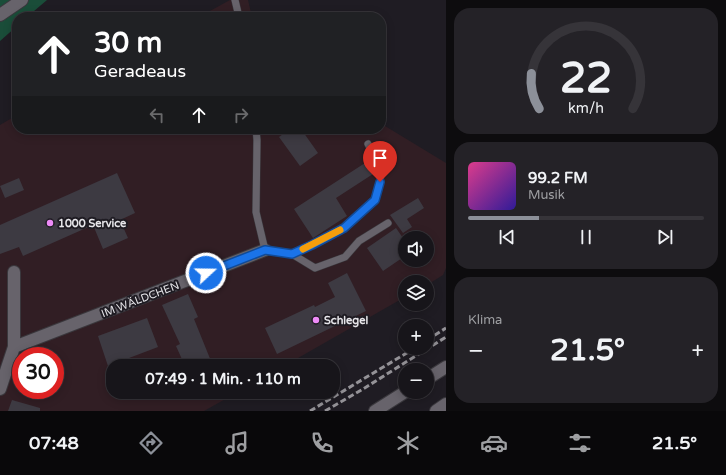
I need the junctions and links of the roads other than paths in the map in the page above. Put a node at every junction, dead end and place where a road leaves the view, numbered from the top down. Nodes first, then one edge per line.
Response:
1 (22, 0) edge
2 (235, 0) edge
3 (238, 12) edge
4 (0, 16) edge
5 (256, 134) edge
6 (368, 144) dead end
7 (388, 223) dead end
8 (265, 250) junction
9 (292, 254) junction
10 (14, 272) dead end
11 (14, 347) joint
12 (12, 353) edge
13 (446, 367) edge
14 (434, 375) edge
15 (0, 388) edge
16 (398, 396) edge
17 (446, 404) edge
18 (375, 411) edge
19 (436, 411) edge

1 - 4 street
2 - 3 lane
5 - 8 lane
6 - 9 lane
7 - 9 lane
8 - 9 lane
8 - 11 street, IM WÄLDCHEN
10 - 11 street
12 - 15 street
13 - 14 street
16 - 18 street
17 - 19 street

